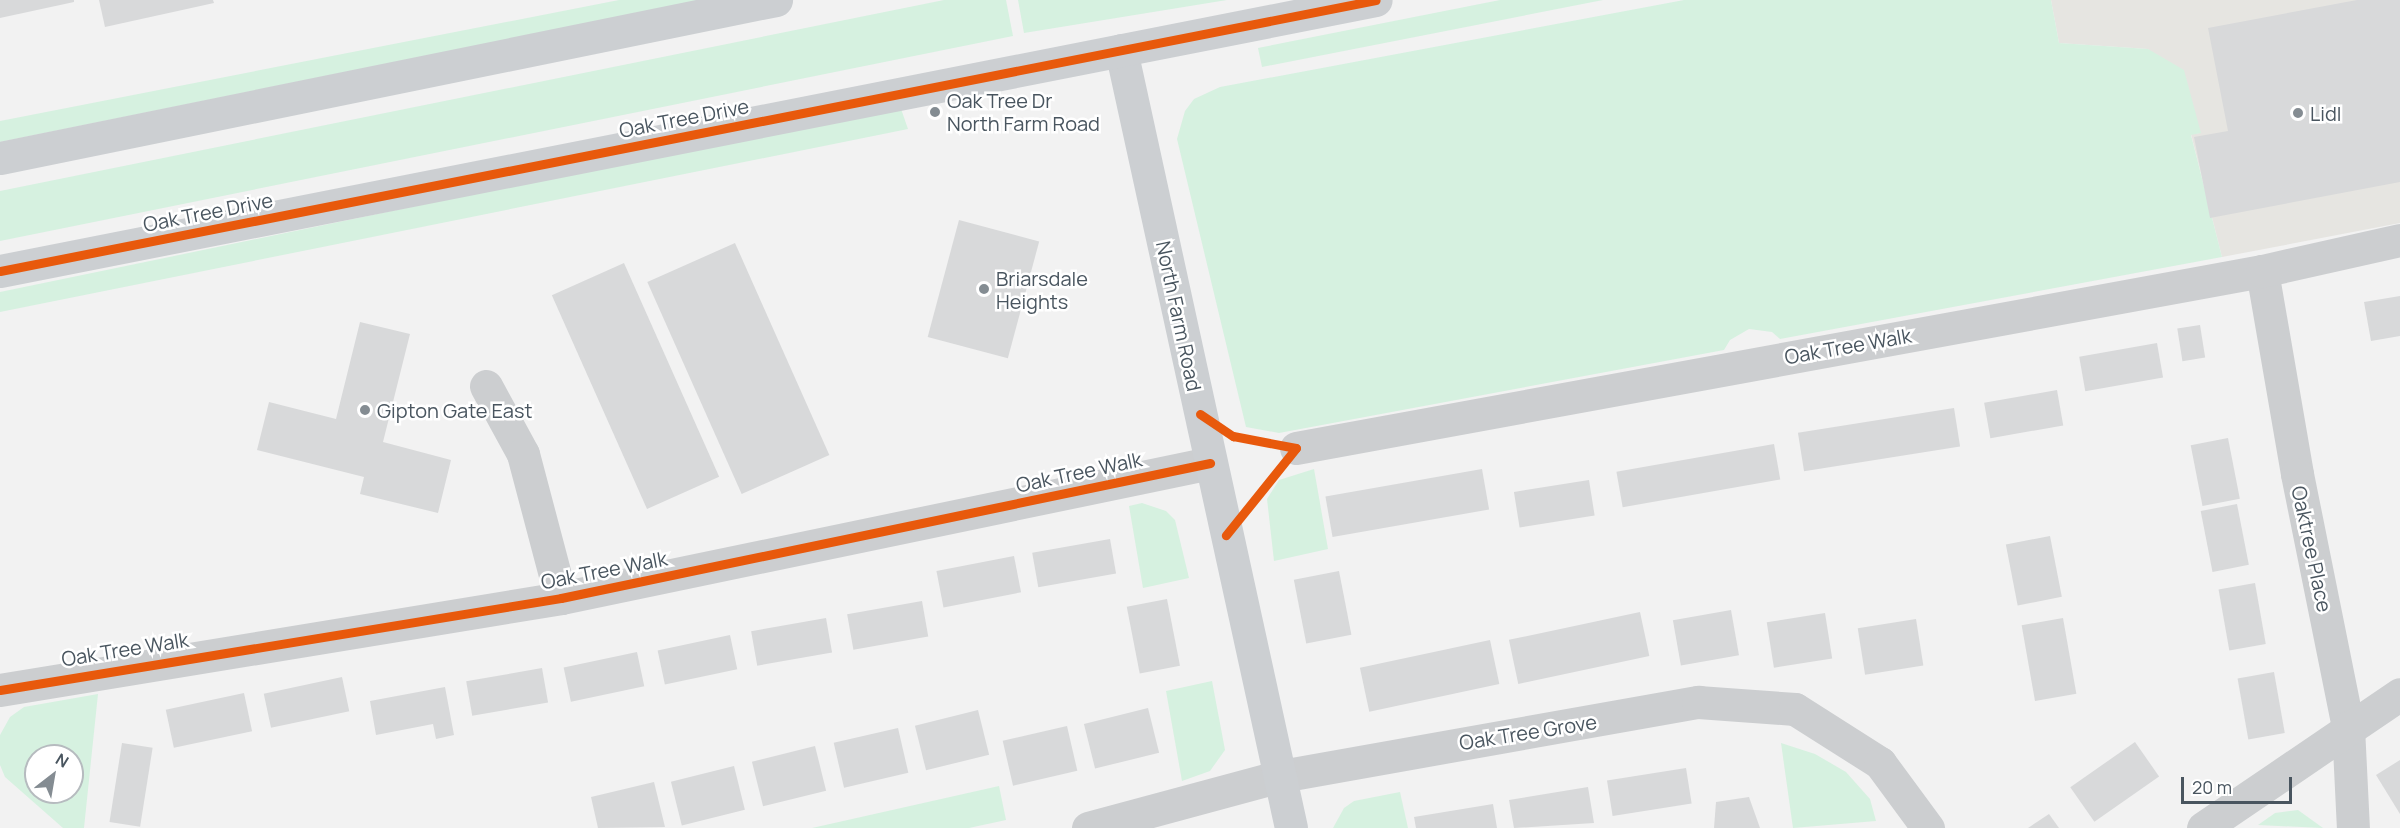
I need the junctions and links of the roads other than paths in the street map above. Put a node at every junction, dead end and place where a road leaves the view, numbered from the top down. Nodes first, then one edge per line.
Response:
1 (776, 0) edge
2 (1376, 0) edge
3 (1121, 50) junction
4 (0, 158) edge
5 (2400, 240) edge
6 (0, 271) edge
7 (2262, 271) junction
8 (486, 386) dead end
9 (1296, 447) dead end
10 (1210, 463) junction
11 (561, 598) junction
12 (0, 690) edge
13 (2400, 694) edge
14 (2348, 727) junction
15 (1281, 776) junction
16 (1088, 828) edge
17 (1291, 828) edge
18 (1928, 828) edge
19 (2204, 828) edge
20 (2353, 828) edge

1 - 4 street
2 - 3 street, Oak Tree Drive
3 - 6 street, Oak Tree Drive
3 - 10 street, North Farm Road
5 - 7 street, Oak Tree Walk
7 - 9 street, Oak Tree Walk
7 - 14 street, Oaktree Place
8 - 11 street
10 - 11 street, Oak Tree Walk
10 - 15 street, North Farm Road
11 - 12 street, Oak Tree Walk
13 - 14 street
14 - 19 street
14 - 20 street, Oaktree Place
15 - 16 street, Oak Tree Grove
15 - 17 street, North Farm Road
15 - 18 street, Oak Tree Grove

